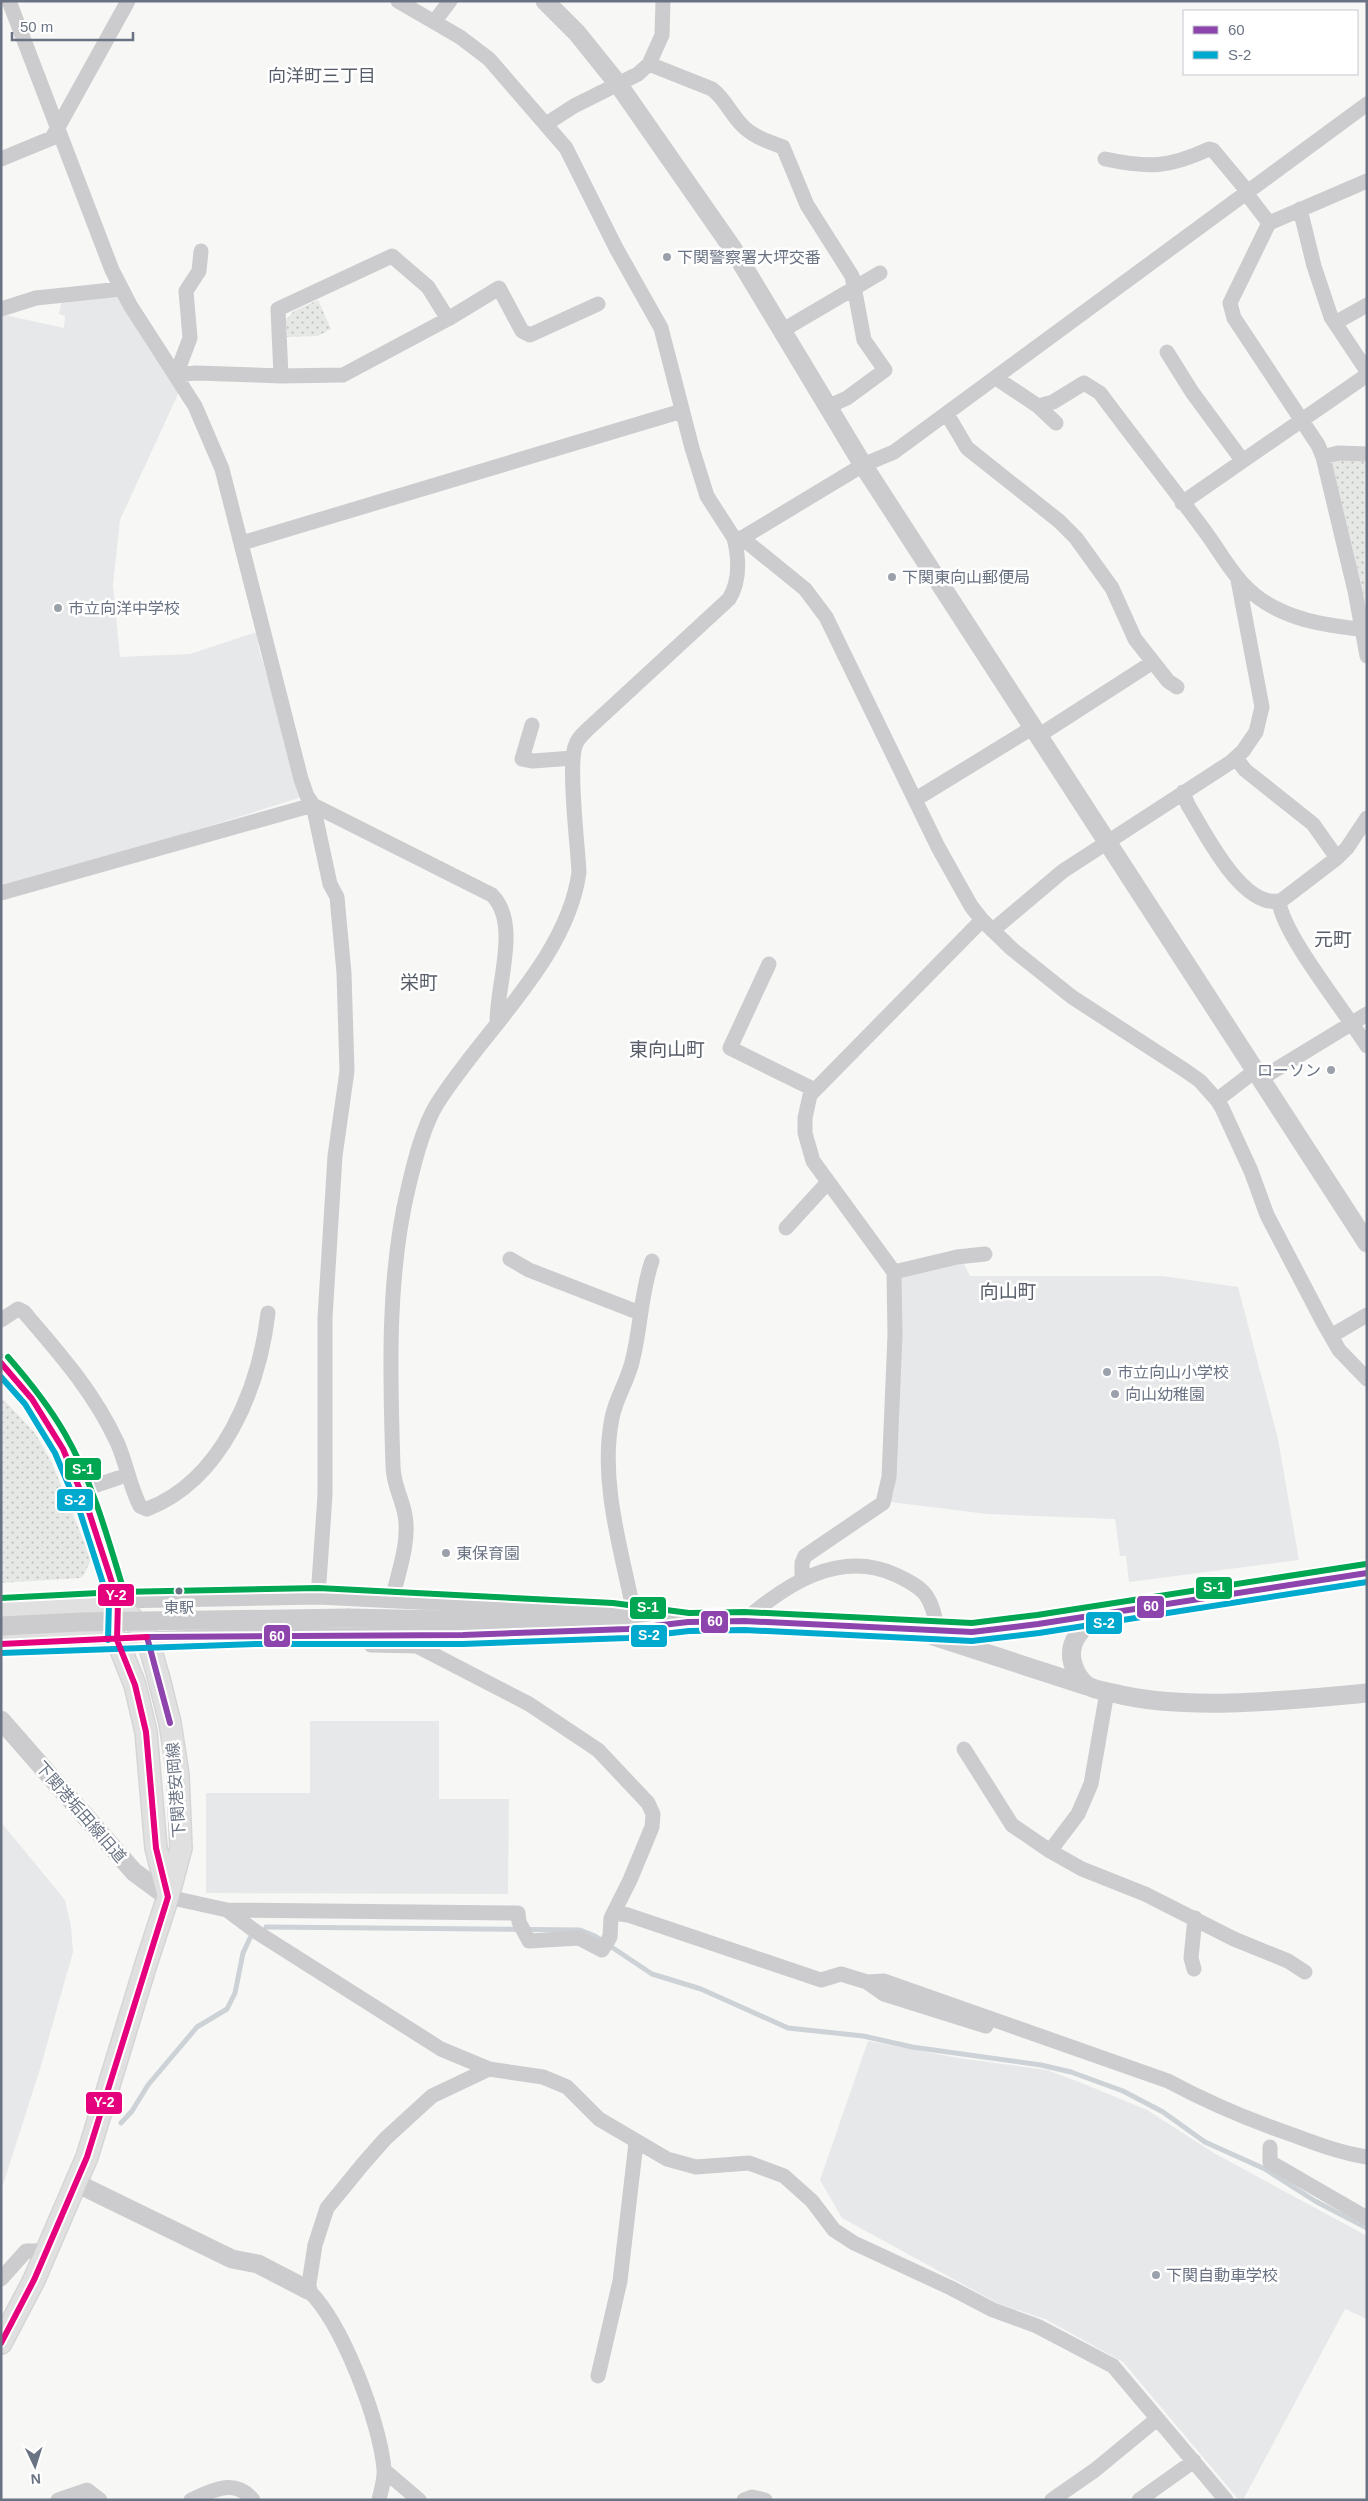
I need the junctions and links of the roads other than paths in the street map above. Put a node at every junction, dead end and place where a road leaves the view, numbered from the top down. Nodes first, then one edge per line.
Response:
1 (9, 1) edge
2 (128, 1) edge
3 (398, 1) edge
4 (450, 1) edge
5 (545, 1) edge
6 (663, 1) edge
7 (434, 22) junction
8 (649, 64) junction
9 (618, 84) junction
10 (1367, 104) edge
11 (546, 124) junction
12 (58, 129) junction
13 (1, 159) edge
14 (1104, 160) dead end
15 (1367, 181) edge
16 (1247, 193) junction
17 (1300, 209) junction
18 (1269, 223) junction
19 (201, 251) dead end
20 (880, 273) dead end
21 (854, 288) junction
22 (121, 289) junction
23 (598, 304) dead end
24 (1367, 305) edge
25 (1, 309) edge
26 (448, 319) junction
27 (1335, 323) junction
28 (782, 330) junction
29 (1167, 352) dead end
30 (1367, 373) edge
31 (176, 375) junction
32 (281, 376) junction
33 (996, 378) junction
34 (1038, 406) junction
35 (827, 407) junction
36 (682, 411) junction
37 (946, 414) junction
38 (1300, 418) junction
39 (1056, 424) dead end
40 (1367, 454) edge
41 (1323, 457) junction
42 (1242, 460) junction
43 (863, 465) junction
44 (1182, 503) junction
45 (738, 538) junction
46 (242, 543) junction
47 (1238, 580) junction
48 (1364, 630) edge
49 (1367, 656) edge
50 (1153, 662) junction
51 (1177, 687) dead end
52 (532, 725) dead end
53 (1035, 732) junction
54 (573, 758) junction
55 (1236, 758) junction
56 (1183, 792) junction
57 (916, 799) junction
58 (313, 805) junction
59 (1367, 818) edge
60 (1106, 843) junction
61 (1337, 858) junction
62 (1, 893) edge
63 (1279, 901) junction
64 (987, 925) junction
65 (769, 964) dead end
66 (1367, 1014) edge
67 (1352, 1022) junction
68 (497, 1024) junction
69 (1367, 1046) edge
70 (1259, 1074) junction
71 (815, 1090) junction
72 (1217, 1100) junction
73 (828, 1182) junction
74 (786, 1228) dead end
75 (1367, 1243) edge
76 (985, 1254) dead end
77 (510, 1259) dead end
78 (652, 1261) dead end
79 (894, 1272) junction
80 (268, 1313) dead end
81 (640, 1314) junction
82 (1367, 1315) edge
83 (1, 1320) edge
84 (1331, 1336) junction
85 (1, 1363) edge
86 (1367, 1379) edge
87 (124, 1476) junction
88 (70, 1494) dead end
89 (1367, 1573) edge
90 (802, 1579) junction
91 (318, 1597) junction
92 (392, 1600) junction
93 (118, 1601) junction
94 (1, 1607) edge
95 (1098, 1614) junction
96 (629, 1615) junction
97 (744, 1621) junction
98 (688, 1622) junction
99 (1, 1626) edge
100 (908, 1629) junction
101 (938, 1630) junction
102 (371, 1634) junction
103 (147, 1637) junction
104 (117, 1640) junction
105 (1, 1644) edge
106 (1087, 1686) junction
107 (1107, 1692) junction
108 (1367, 1693) edge
109 (1, 1720) edge
110 (964, 1749) dead end
111 (1050, 1851) junction
112 (168, 1897) junction
113 (227, 1910) junction
114 (614, 1913) junction
115 (1194, 1918) junction
116 (1194, 1969) dead end
117 (1305, 1972) dead end
118 (489, 2068) junction
119 (636, 2143) junction
120 (1270, 2147) dead end
121 (1367, 2157) edge
122 (76, 2183) junction
123 (1367, 2218) edge
124 (47, 2251) junction
125 (1, 2279) edge
126 (308, 2290) junction
127 (1, 2343) edge
128 (598, 2376) dead end
129 (1157, 2419) junction
130 (1194, 2462) junction
131 (385, 2472) junction
132 (58, 2500) edge
133 (100, 2500) edge
134 (191, 2500) edge
135 (253, 2500) edge
136 (379, 2500) edge
137 (419, 2500) edge
138 (744, 2500) edge
139 (765, 2500) edge
140 (1052, 2500) edge
141 (1139, 2500) edge
142 (1226, 2500) edge

1 - 12 street
2 - 12 street
3 - 7 street
4 - 7 street
5 - 9 street
6 - 8 street
7 - 11 street
8 - 9 street
8 - 21 street
9 - 11 street
9 - 28 street
10 - 16 street
11 - 36 street
12 - 13 street
12 - 22 street
14 - 16 street
15 - 17 street
16 - 18 street
16 - 33 street
17 - 18 street
17 - 27 street
18 - 38 street
19 - 31 street
20 - 21 street
21 - 28 street
21 - 35 street
22 - 25 street
22 - 31 street
23 - 26 street
24 - 27 street
26 - 32 street
26 - 32 street
27 - 30 street
28 - 35 street
29 - 42 street
30 - 38 street
31 - 32 street
31 - 46 street
33 - 34 street
33 - 37 street
34 - 39 street
34 - 44 street
35 - 43 street
36 - 45 street
36 - 46 street
37 - 43 street
37 - 50 street
38 - 41 street
38 - 42 street
40 - 41 street
41 - 48 street
42 - 44 street
43 - 45 street
43 - 53 street
44 - 47 street
45 - 54 street
45 - 57 street
46 - 58 street
47 - 48 street
47 - 55 street
48 - 49 street
50 - 51 street
50 - 53 street
52 - 54 street
53 - 57 street
53 - 60 street
54 - 68 street
55 - 56 street
55 - 61 street
56 - 60 street
56 - 63 street
57 - 64 street
58 - 62 street
58 - 68 street
58 - 91 street
59 - 61 street
60 - 64 street
60 - 70 street
61 - 63 street
63 - 67 street
64 - 71 street
64 - 72 street
65 - 71 street
66 - 67 street
67 - 69 street
67 - 70 street
68 - 92 street
70 - 72 street
70 - 75 street
71 - 73 street
72 - 84 street
73 - 74 street
73 - 79 street
76 - 79 street
77 - 81 street
78 - 81 street
79 - 90 street
80 - 87 street
81 - 96 street
82 - 84 street
83 - 87 street
84 - 86 street
85 - 93 street
87 - 88 street, bridge
89 - 95 street
90 - 97 street
90 - 101 street
91 - 92 street
91 - 93 street
92 - 96 street
93 - 94 main road
93 - 103 main road, 下関港安岡線
93 - 104 street
95 - 101 street
95 - 106 street
96 - 98 street
97 - 98 street
97 - 100 street
98 - 99 street, bridge
98 - 102 street
100 - 101 street
100 - 106 street
102 - 103 street
102 - 114 street
103 - 104 street
103 - 112 main road, 下関港安岡線
104 - 105 main road
104 - 112 main road, 下関港安岡線
106 - 107 street
107 - 108 street
107 - 111 street
109 - 112 street, 下関港垢田線旧道
110 - 111 street
111 - 115 street
112 - 113 street
112 - 122 main road, 下関港安岡線
113 - 114 street
113 - 118 street
114 - 121 street
115 - 116 street
115 - 117 street
118 - 119 street
118 - 126 street
119 - 128 street
119 - 129 street
120 - 123 street
122 - 124 main road, 下関港安岡線
122 - 126 street
124 - 125 street
124 - 127 main road, 下関港安岡線
126 - 131 street
129 - 130 street
129 - 140 street
130 - 141 street
130 - 142 street
131 - 136 street
131 - 137 street
132 - 133 street
134 - 135 street
138 - 139 street

